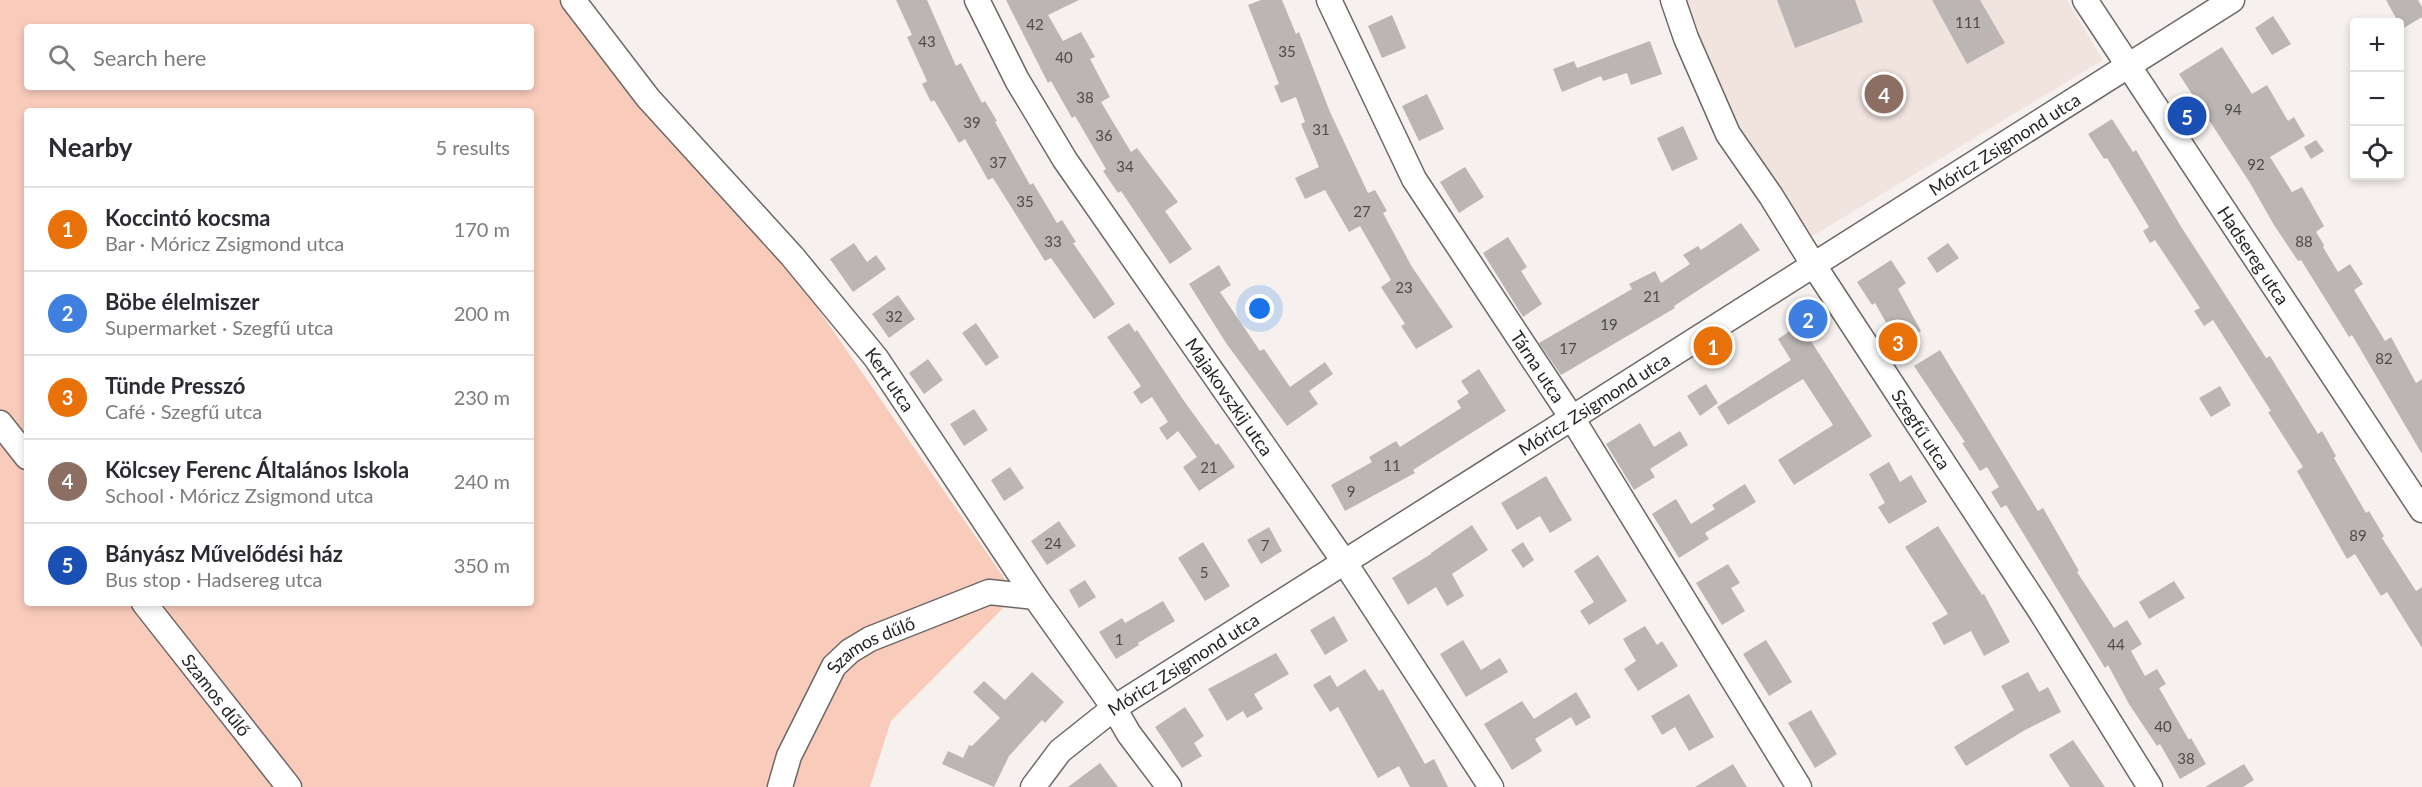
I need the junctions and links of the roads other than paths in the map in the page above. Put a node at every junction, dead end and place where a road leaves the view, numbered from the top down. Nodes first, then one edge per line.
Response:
1 (573, 0) edge
2 (977, 0) edge
3 (1329, 0) edge
4 (1673, 0) edge
5 (2085, 0) edge
6 (2232, 0) edge
7 (2129, 64) junction
8 (1813, 264) junction
9 (1572, 418) junction
10 (0, 423) edge
11 (24, 453) edge
12 (2422, 510) edge
13 (1346, 563) junction
14 (1035, 597) junction
15 (146, 606) edge
16 (1114, 708) junction
17 (289, 787) edge
18 (780, 787) edge
19 (1033, 787) edge
20 (1169, 787) edge
21 (1491, 787) edge
22 (1799, 787) edge
23 (2150, 787) edge

1 - 14 street, Kert utca
2 - 13 street, Majakovszkij utca
3 - 9 street, Tárna utca
4 - 8 street, Szegfű utca
5 - 7 street, Hadsereg utca
6 - 7 street, Móricz Zsigmond utca
7 - 8 street, Móricz Zsigmond utca
7 - 12 street, Hadsereg utca
8 - 9 street, Móricz Zsigmond utca
8 - 23 street, Szegfű utca
9 - 13 street, Móricz Zsigmond utca
9 - 22 street, Tárna utca
10 - 11 street
13 - 16 street, Móricz Zsigmond utca
13 - 21 street, Majakovszkij utca
14 - 16 street, Kert utca
14 - 18 street, Szamos dűlő
15 - 17 street, Szamos dűlő
16 - 19 street, Móricz Zsigmond utca
16 - 20 street, Kert utca

